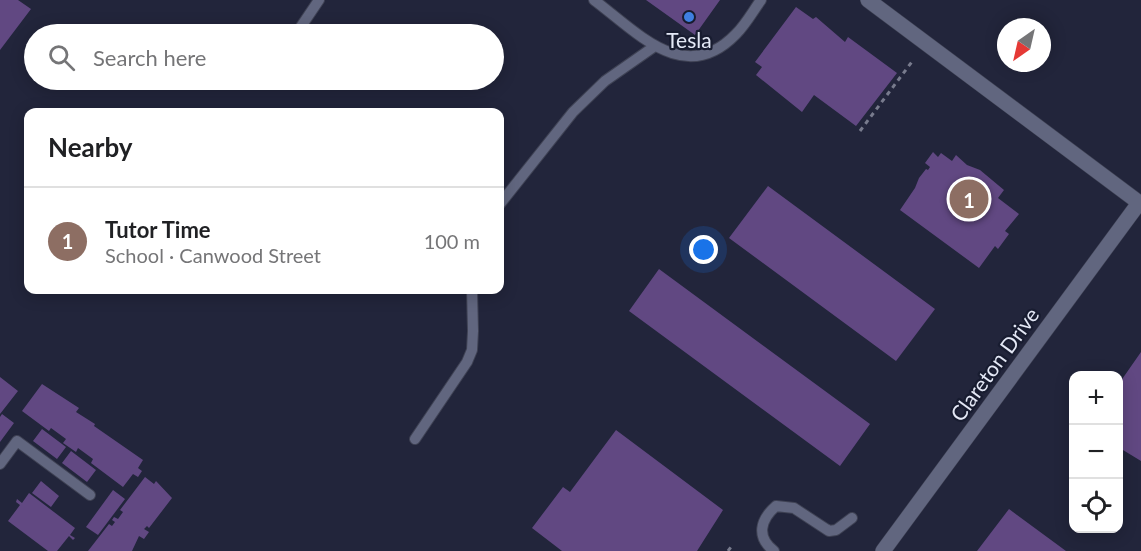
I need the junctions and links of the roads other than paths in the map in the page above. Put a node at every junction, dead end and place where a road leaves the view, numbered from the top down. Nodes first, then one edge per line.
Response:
1 (319, 0) edge
2 (594, 0) edge
3 (761, 0) edge
4 (868, 0) edge
5 (303, 24) edge
6 (655, 46) junction
7 (504, 199) edge
8 (1140, 204) edge
9 (472, 294) edge
10 (416, 439) dead end
11 (0, 464) edge
12 (90, 495) dead end
13 (852, 518) dead end
14 (772, 549) edge
15 (883, 551) edge

1 - 5 lane
2 - 6 lane
3 - 6 lane
4 - 8 street
6 - 7 lane
8 - 15 street, Clareton Drive
9 - 10 lane
11 - 12 lane
13 - 14 lane

